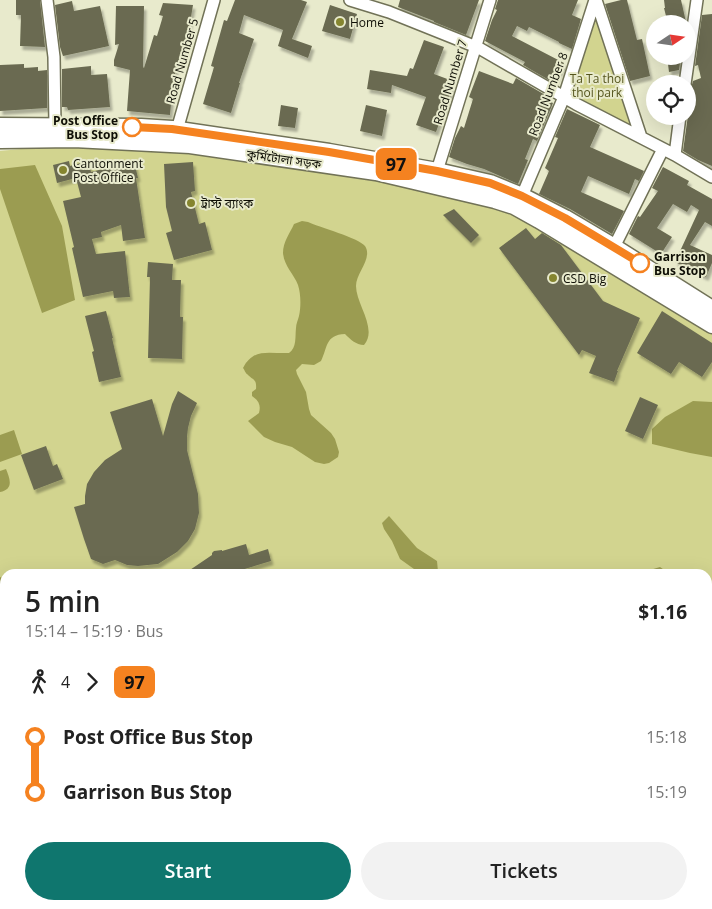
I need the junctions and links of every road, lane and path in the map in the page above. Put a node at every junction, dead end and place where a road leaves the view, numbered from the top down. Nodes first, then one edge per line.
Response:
1 (47, 0) edge
2 (214, 0) edge
3 (350, 0) edge
4 (393, 0) edge
5 (490, 0) edge
6 (595, 0) edge
7 (700, 0) edge
8 (390, 12) junction
9 (476, 47) junction
10 (687, 75) edge
11 (564, 97) junction
12 (679, 125) edge
13 (0, 126) edge
14 (55, 126) junction
15 (177, 130) junction
16 (641, 138) junction
17 (0, 140) edge
18 (663, 149) junction
19 (675, 155) junction
20 (437, 171) junction
21 (712, 177) edge
22 (522, 196) junction
23 (614, 247) junction
24 (710, 304) edge
25 (712, 325) edge

1 - 14 street
2 - 15 street, Road Number 5
3 - 8 street
4 - 8 street
5 - 9 street, Road Number 7
6 - 11 street, Road Number 8
6 - 16 street, Road Number 8
7 - 10 street
8 - 9 street
9 - 11 street
9 - 20 street, Road Number 7
11 - 16 street
11 - 22 street, Road Number 8
12 - 19 street
13 - 14 main road, কুর্মিটোলা সড়ক
14 - 15 main road, কুর্মিটোলা সড়ক
15 - 20 main road, কুর্মিটোলা সড়ক
16 - 18 street
17 - 25 main road, কুর্মিটোলা সড়ক
18 - 19 street
18 - 23 street
19 - 21 street
20 - 22 main road, কুর্মিটোলা সড়ক
22 - 23 main road, কুর্মিটোলা সড়ক
23 - 24 main road, কুর্মিটোলা সড়ক

